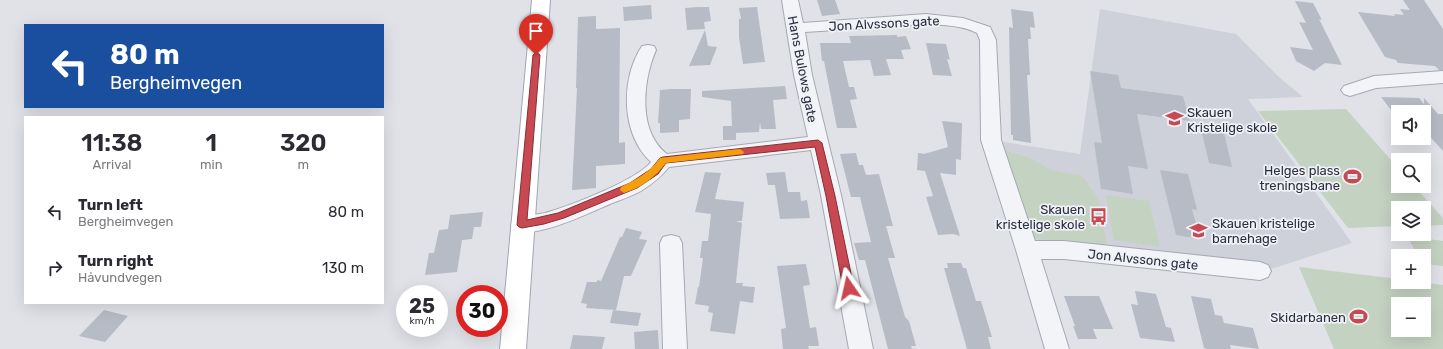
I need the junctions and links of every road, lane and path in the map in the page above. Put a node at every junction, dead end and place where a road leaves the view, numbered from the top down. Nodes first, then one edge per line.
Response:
1 (541, 0) edge
2 (790, 0) edge
3 (796, 28) junction
4 (648, 50) dead end
5 (1443, 77) edge
6 (1350, 90) dead end
7 (818, 143) junction
8 (663, 161) junction
9 (522, 225) junction
10 (671, 243) dead end
11 (1027, 250) junction
12 (1260, 271) dead end
13 (513, 349) edge
14 (675, 349) edge
15 (861, 349) edge
16 (1057, 349) edge

1 - 9 main road
2 - 3 street, Hans Bulows gate
3 - 7 street, Hans Bulows gate
3 - 11 street, Jon Alvssons gate
4 - 8 street
5 - 6 street
7 - 8 street
7 - 15 street, Hans Bulows gate
8 - 9 street
9 - 13 main road
10 - 14 street
11 - 12 street, Jon Alvssons gate
11 - 16 street, Jon Alvssons gate

